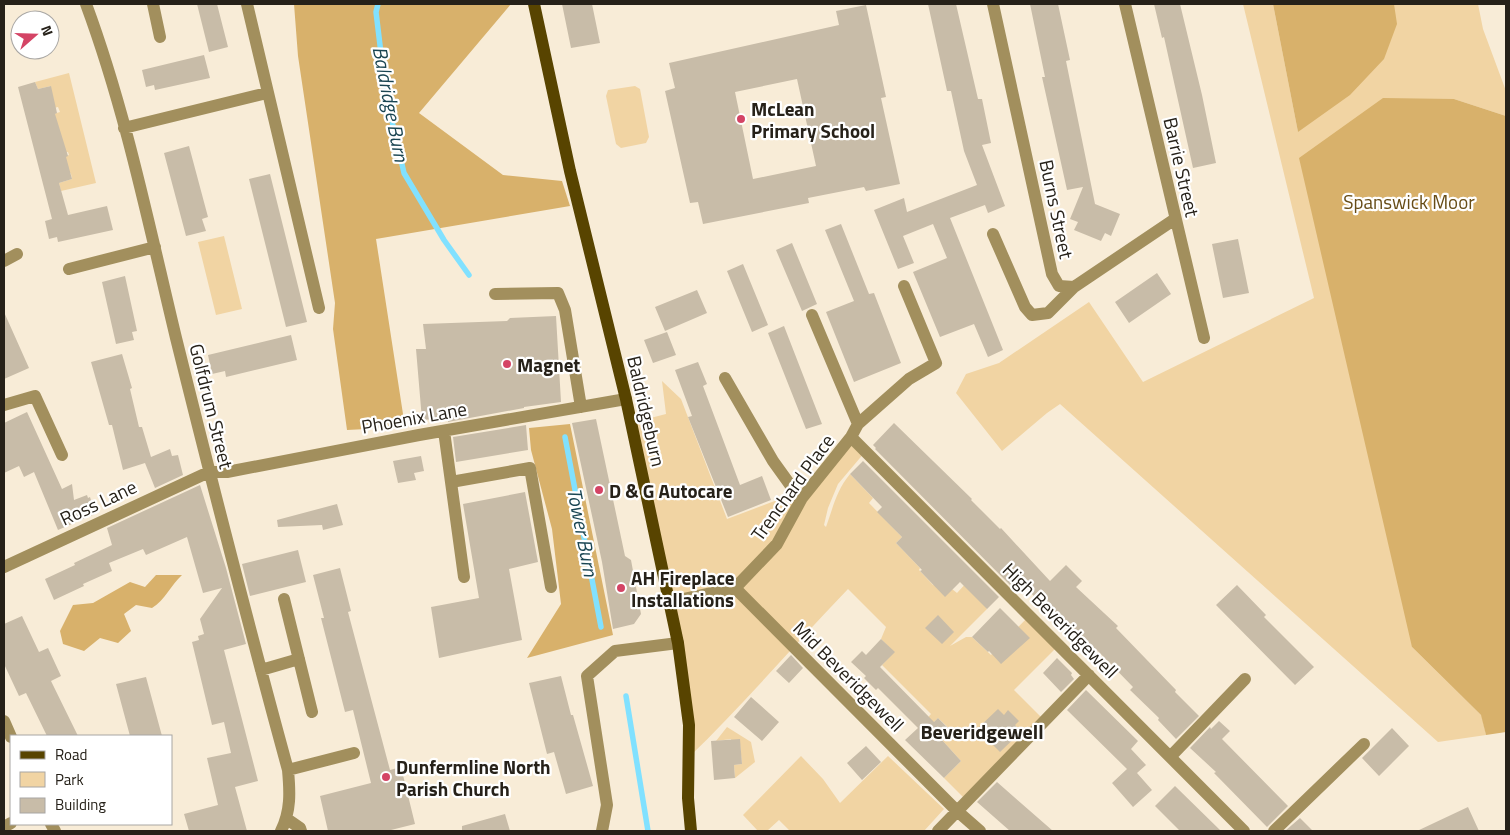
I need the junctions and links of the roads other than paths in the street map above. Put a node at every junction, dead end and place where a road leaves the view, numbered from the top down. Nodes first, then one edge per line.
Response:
1 (86, 4) edge
2 (153, 4) edge
3 (248, 4) edge
4 (534, 4) edge
5 (993, 4) edge
6 (1125, 4) edge
7 (160, 37) dead end
8 (267, 93) junction
9 (124, 128) junction
10 (1175, 219) junction
11 (993, 234) dead end
12 (155, 248) junction
13 (17, 254) dead end
14 (4, 260) edge
15 (70, 269) dead end
16 (904, 286) dead end
17 (1074, 287) junction
18 (495, 294) dead end
19 (318, 308) dead end
20 (812, 315) dead end
21 (1204, 338) dead end
22 (725, 378) dead end
23 (626, 399) junction
24 (4, 405) edge
25 (581, 407) junction
26 (858, 424) junction
27 (444, 431) junction
28 (851, 437) junction
29 (62, 455) dead end
30 (209, 472) junction
31 (451, 482) junction
32 (802, 498) junction
33 (4, 567) edge
34 (464, 577) dead end
35 (552, 587) dead end
36 (735, 588) junction
37 (284, 599) dead end
38 (669, 602) junction
39 (678, 643) junction
40 (299, 659) junction
41 (261, 670) junction
42 (1089, 675) junction
43 (1246, 679) dead end
44 (312, 712) dead end
45 (4, 722) edge
46 (10, 735) edge
47 (1364, 744) dead end
48 (354, 753) dead end
49 (1170, 756) junction
50 (288, 770) junction
51 (956, 810) junction
52 (287, 818) junction
53 (281, 831) edge
54 (301, 831) edge
55 (602, 831) edge
56 (691, 831) edge
57 (938, 831) edge
58 (980, 831) edge
59 (1244, 831) edge
60 (1274, 831) edge

1 - 9 street, Golfdrum Street
2 - 7 street
3 - 8 street
4 - 23 main road, Baldridgeburn
5 - 17 street, Burns Street
6 - 10 street, Barrie Street
8 - 9 street
8 - 19 street
9 - 12 street, Golfdrum Street
10 - 17 street, Burns Street
10 - 21 street, Barrie Street
11 - 17 street
12 - 15 street
12 - 30 street, Golfdrum Street
13 - 14 street
16 - 26 street, Trenchard Place
18 - 25 street
20 - 26 street
22 - 32 street
23 - 25 street, Phoenix Lane
23 - 38 main road, Baldridgeburn
24 - 29 street
25 - 27 street, Phoenix Lane
26 - 28 street, Trenchard Place
27 - 30 street, Phoenix Lane
27 - 31 street
28 - 32 street, Trenchard Place
28 - 42 street, High Beveridgewell
30 - 33 street, Ross Lane
30 - 41 street, Golfdrum Street
31 - 34 street
31 - 35 street
32 - 36 street, Trenchard Place
36 - 38 street
36 - 51 street, Mid Beveridgewell
37 - 40 street
38 - 39 main road, Baldridgeburn
39 - 55 street
39 - 56 main road, Baldridgeburn
40 - 41 street
40 - 44 street
41 - 50 street, Golfdrum Street
42 - 49 street, High Beveridgewell
42 - 51 street
43 - 49 street
45 - 46 street
47 - 60 street
48 - 50 street
49 - 59 street, High Beveridgewell
50 - 52 street, Golfdrum Street
51 - 57 street
51 - 58 street, Mid Beveridgewell
52 - 53 street, Golfdrum Street
52 - 54 street

